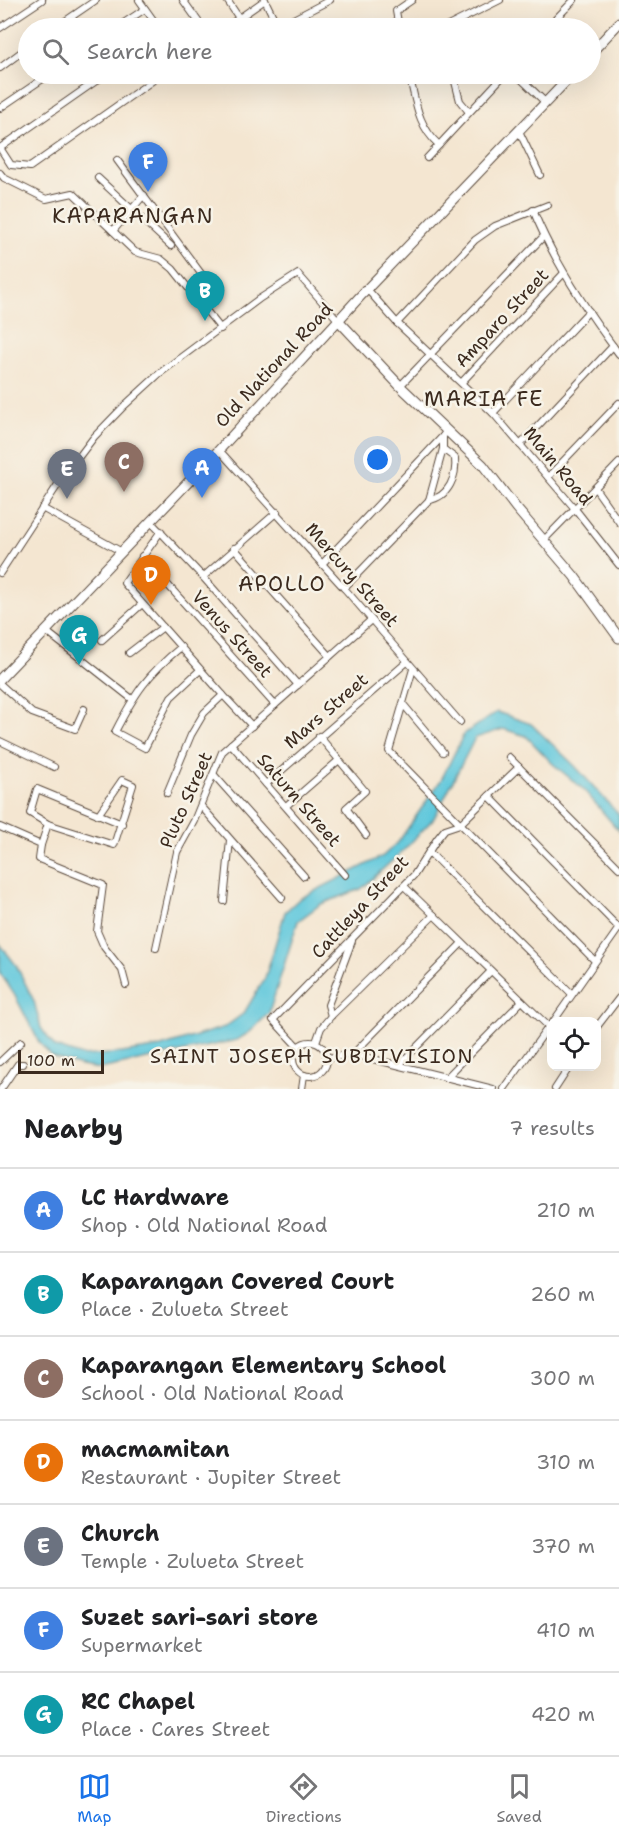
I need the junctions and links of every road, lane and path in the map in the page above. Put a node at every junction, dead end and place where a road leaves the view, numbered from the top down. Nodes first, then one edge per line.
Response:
1 (42, 0) edge
2 (96, 0) edge
3 (139, 0) edge
4 (183, 0) edge
5 (227, 0) edge
6 (265, 0) edge
7 (330, 0) edge
8 (412, 0) edge
9 (500, 0) edge
10 (574, 0) edge
11 (145, 9) junction
12 (70, 18) edge
13 (131, 18) edge
14 (152, 18) edge
15 (196, 18) edge
16 (239, 18) joint
17 (274, 18) edge
18 (295, 18) edge
19 (397, 18) edge
20 (464, 18) edge
21 (557, 18) edge
22 (619, 23) edge
23 (0, 28) edge
24 (601, 43) edge
25 (18, 54) edge
26 (0, 68) edge
27 (35, 84) edge
28 (92, 84) edge
29 (148, 84) edge
30 (412, 84) edge
31 (455, 84) edge
32 (496, 84) edge
33 (526, 84) edge
34 (564, 84) edge
35 (546, 103) junction
36 (0, 108) edge
37 (469, 112) junction
38 (519, 131) junction
39 (438, 145) junction
40 (0, 148) edge
41 (426, 158) dead end
42 (117, 160) dead end
43 (0, 173) edge
44 (540, 175) dead end
45 (98, 178) dead end
46 (144, 195) junction
47 (548, 205) dead end
48 (132, 208) junction
49 (534, 210) junction
50 (113, 231) junction
51 (543, 236) junction
52 (176, 239) junction
53 (171, 246) junction
54 (161, 259) junction
55 (564, 273) junction
56 (208, 283) dead end
57 (367, 289) junction
58 (589, 311) junction
59 (338, 320) junction
60 (397, 323) junction
61 (221, 329) junction
62 (613, 346) junction
63 (430, 354) junction
64 (619, 354) edge
65 (462, 382) junction
66 (400, 386) junction
67 (619, 403) edge
68 (493, 413) junction
69 (445, 433) junction
70 (520, 445) junction
71 (443, 449) junction
72 (219, 450) junction
73 (619, 463) edge
74 (548, 477) junction
75 (595, 488) junction
76 (429, 500) junction
77 (42, 507) junction
78 (576, 510) junction
79 (277, 512) junction
80 (151, 522) junction
81 (619, 522) edge
82 (161, 531) junction
83 (544, 540) junction
84 (234, 548) junction
85 (122, 552) junction
86 (142, 555) junction
87 (322, 564) junction
88 (619, 566) edge
89 (0, 573) edge
90 (203, 577) junction
91 (344, 588) junction
92 (142, 604) junction
93 (371, 620) junction
94 (163, 627) junction
95 (47, 632) junction
96 (619, 638) edge
97 (102, 640) dead end
98 (181, 647) junction
99 (129, 653) dead end
100 (330, 656) junction
101 (407, 662) junction
102 (413, 669) junction
103 (200, 670) junction
104 (0, 679) edge
105 (0, 684) edge
106 (298, 685) junction
107 (223, 696) junction
108 (132, 699) junction
109 (403, 704) junction
110 (275, 705) junction
111 (84, 709) dead end
112 (460, 722) dead end
113 (252, 726) junction
114 (320, 736) junction
115 (0, 741) edge
116 (231, 744) junction
117 (443, 752) dead end
118 (509, 757) dead end
119 (339, 760) junction
120 (54, 767) dead end
121 (519, 767) junction
122 (214, 775) junction
123 (266, 784) junction
124 (167, 793) dead end
125 (489, 796) junction
126 (286, 806) junction
127 (201, 807) junction
128 (98, 815) junction
129 (48, 824) junction
130 (122, 824) junction
131 (460, 824) junction
132 (0, 827) edge
133 (366, 835) dead end
134 (230, 840) junction
135 (41, 845) junction
136 (429, 852) junction
137 (619, 868) edge
138 (345, 875) dead end
139 (304, 876) dead end
140 (404, 886) junction
141 (282, 898) dead end
142 (224, 901) dead end
143 (434, 915) junction
144 (619, 928) edge
145 (353, 938) junction
146 (612, 938) junction
147 (462, 943) junction
148 (619, 943) edge
149 (156, 948) dead end
150 (595, 961) junction
151 (491, 971) junction
152 (126, 985) dead end
153 (572, 994) junction
154 (619, 998) edge
155 (522, 1001) junction
156 (331, 1016) junction
157 (556, 1017) edge
158 (547, 1021) edge
159 (601, 1023) edge
160 (547, 1030) edge
161 (21, 1042) dead end
162 (316, 1042) junction
163 (297, 1047) junction
164 (353, 1054) junction
165 (328, 1058) junction
166 (0, 1062) edge
167 (23, 1064) dead end
168 (399, 1065) junction
169 (567, 1071) edge
170 (304, 1075) junction
171 (446, 1078) junction
172 (1, 1089) edge
173 (302, 1089) edge
174 (494, 1089) edge
175 (504, 1089) edge
176 (555, 1089) edge

1 - 23 street
2 - 12 street
3 - 11 street
4 - 15 street
5 - 16 street
6 - 16 street
6 - 17 street
7 - 18 street
8 - 19 street
9 - 20 street
10 - 21 street
11 - 13 street
11 - 14 street
22 - 24 main road
25 - 26 street
27 - 36 street
28 - 40 street
29 - 40 street
30 - 39 street
31 - 37 street
32 - 37 street
33 - 35 street
34 - 35 main road, Old National Road
35 - 38 main road, Old National Road
37 - 39 street
38 - 44 street
38 - 57 main road, Old National Road
39 - 41 street
42 - 46 street
43 - 50 street
45 - 48 street
46 - 48 street
46 - 52 street
47 - 49 street
48 - 50 street
48 - 53 street
49 - 51 street
49 - 60 street
50 - 54 street
51 - 55 street
51 - 63 street
52 - 53 street
52 - 56 street
53 - 54 street
54 - 61 street
55 - 58 street
55 - 65 street, Amparo Street
57 - 59 main road, Old National Road
57 - 60 street, Main Road
58 - 62 street
58 - 68 street
59 - 61 street
59 - 66 main road
59 - 72 main road, Old National Road
60 - 63 street, Main Road
61 - 77 street
62 - 64 street
62 - 70 street
63 - 65 street, Main Road
63 - 66 street
65 - 68 street, Main Road
66 - 69 main road
67 - 74 street
68 - 70 street, Main Road
69 - 71 street
69 - 83 main road
69 - 87 street
70 - 74 street, Main Road
71 - 76 street
71 - 76 street
72 - 79 street, Mercury Street
72 - 80 main road, Old National Road
73 - 75 street
74 - 78 street, Main Road
75 - 78 street
75 - 81 street
76 - 91 street
77 - 85 street
77 - 89 street
78 - 83 street
78 - 88 street, Main Road
79 - 84 street
79 - 87 street, Mercury Street
80 - 82 street
80 - 85 main road, Old National Road
82 - 86 street
82 - 90 street
83 - 96 main road
84 - 90 street
84 - 100 street
85 - 95 main road, Old National Road
86 - 92 street
86 - 110 street, Venus Street
87 - 91 street, Mercury Street
90 - 106 street
91 - 93 street, Mercury Street
92 - 94 street
92 - 97 street
93 - 100 street, Pluto Street
93 - 101 street, Mercury Street
94 - 98 street
94 - 99 street
95 - 104 main road, Old National Road
95 - 108 street
98 - 103 street
98 - 108 street
100 - 106 street, Pluto Street
101 - 102 street, Mercury Street
101 - 114 street, Mars Street
102 - 109 street
102 - 112 street, Mercury Street
103 - 107 street
103 - 108 street
105 - 111 street
106 - 110 street, Pluto Street
107 - 113 street
107 - 124 street
109 - 117 street
109 - 131 street
110 - 113 street, Pluto Street
113 - 116 street, Pluto Street
114 - 119 street
114 - 123 street, Mars Street
115 - 120 street
116 - 122 street, Pluto Street
116 - 123 street, Saturn Street
118 - 121 street
119 - 126 street
119 - 133 street
121 - 125 street, Cattleya Street
121 - 137 street
122 - 127 street, Pluto Street
122 - 139 street
123 - 126 street, Saturn Street
125 - 131 street, Cattleya Street
125 - 144 street
126 - 138 street, Saturn Street
127 - 134 street
127 - 149 street, Pluto Street
128 - 129 street
128 - 130 street
128 - 130 street
129 - 130 street
129 - 135 street
131 - 136 street, Cattleya Street
131 - 150 street
132 - 135 street
134 - 141 street
134 - 142 street
135 - 152 street
136 - 140 street, Cattleya Street
136 - 153 street
140 - 143 street
140 - 145 street, Cattleya Street
143 - 147 street
143 - 156 street
144 - 146 street
145 - 156 street
145 - 163 street, Cattleya Street
146 - 148 street
146 - 150 street
147 - 151 street
147 - 164 street
150 - 153 street
151 - 155 street
151 - 168 street
153 - 157 street
154 - 159 street
155 - 158 street
155 - 171 street
156 - 162 street
160 - 175 street
161 - 166 street
162 - 163 street
162 - 165 street
163 - 170 street
164 - 165 street
164 - 168 street
165 - 170 street
167 - 172 street
168 - 171 street
169 - 176 street
170 - 173 street
171 - 174 street

